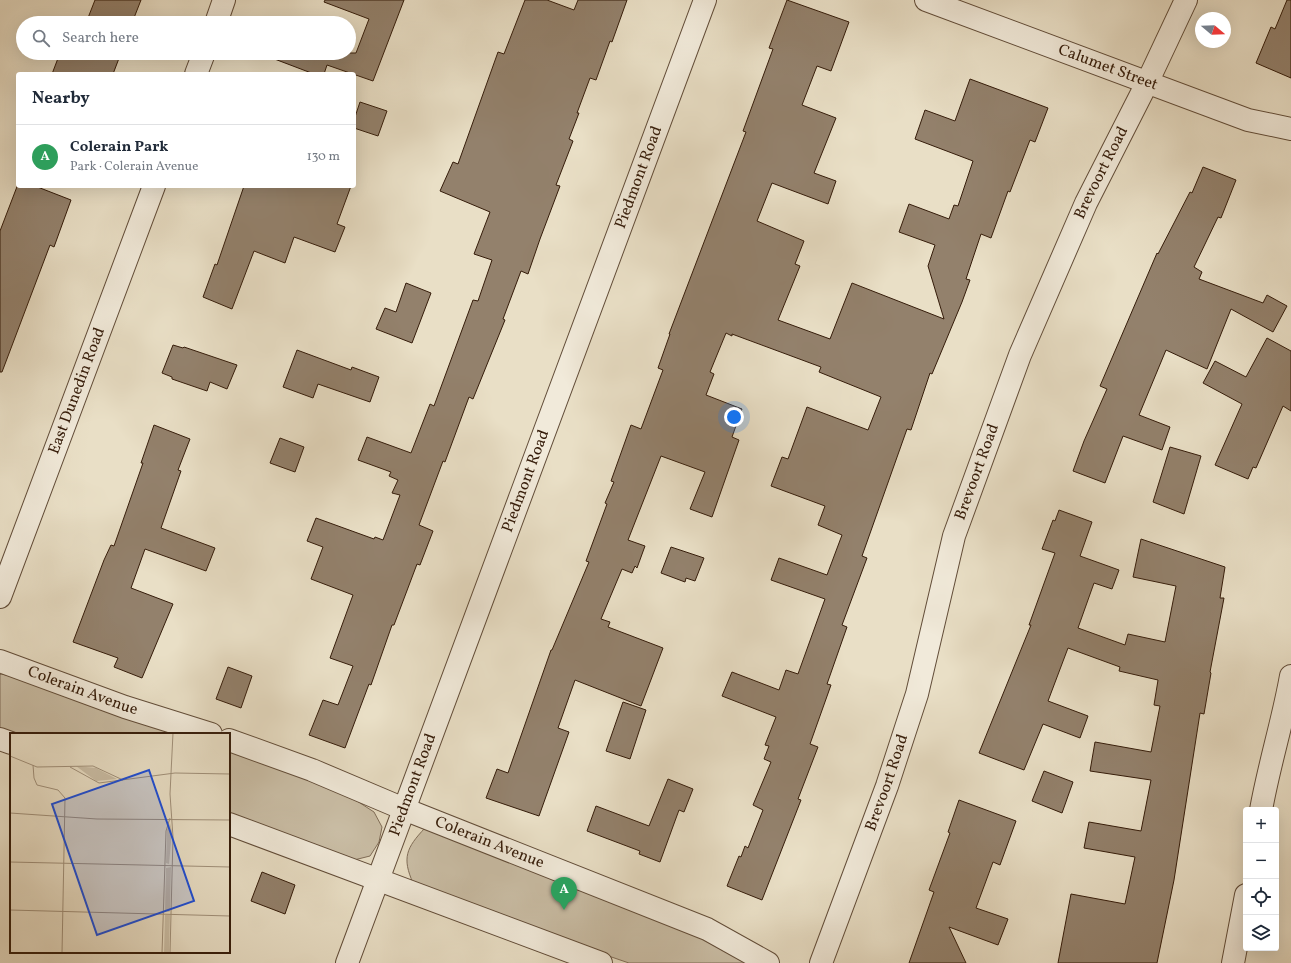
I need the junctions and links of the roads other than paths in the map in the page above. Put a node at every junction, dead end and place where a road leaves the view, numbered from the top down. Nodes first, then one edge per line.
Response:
1 (224, 0) edge
2 (705, 0) edge
3 (926, 0) edge
4 (1186, 0) edge
5 (218, 16) edge
6 (201, 60) edge
7 (197, 72) edge
8 (1147, 83) junction
9 (1291, 129) edge
10 (153, 188) edge
11 (0, 597) edge
12 (0, 661) edge
13 (1291, 676) edge
14 (1288, 702) edge
15 (208, 733) edge
16 (0, 739) edge
17 (230, 740) edge
18 (10, 743) edge
19 (1262, 807) edge
20 (404, 809) junction
21 (230, 824) edge
22 (378, 879) junction
23 (1243, 911) edge
24 (347, 963) edge
25 (601, 963) edge
26 (768, 963) edge
27 (821, 963) edge
28 (1233, 963) edge

1 - 5 street
2 - 20 street, Piedmont Road
3 - 8 street, Calumet Street
4 - 8 street, Brevoort Road
6 - 7 street
8 - 9 street, Calumet Street
8 - 27 street, Brevoort Road
10 - 11 street, East Dunedin Road
12 - 15 street, Colerain Avenue
13 - 14 street
14 - 19 street
16 - 18 street
17 - 20 street, Colerain Avenue
20 - 22 street, Piedmont Road
20 - 26 street, Colerain Avenue
21 - 22 street
22 - 24 street, Piedmont Road
22 - 25 street
23 - 28 street

